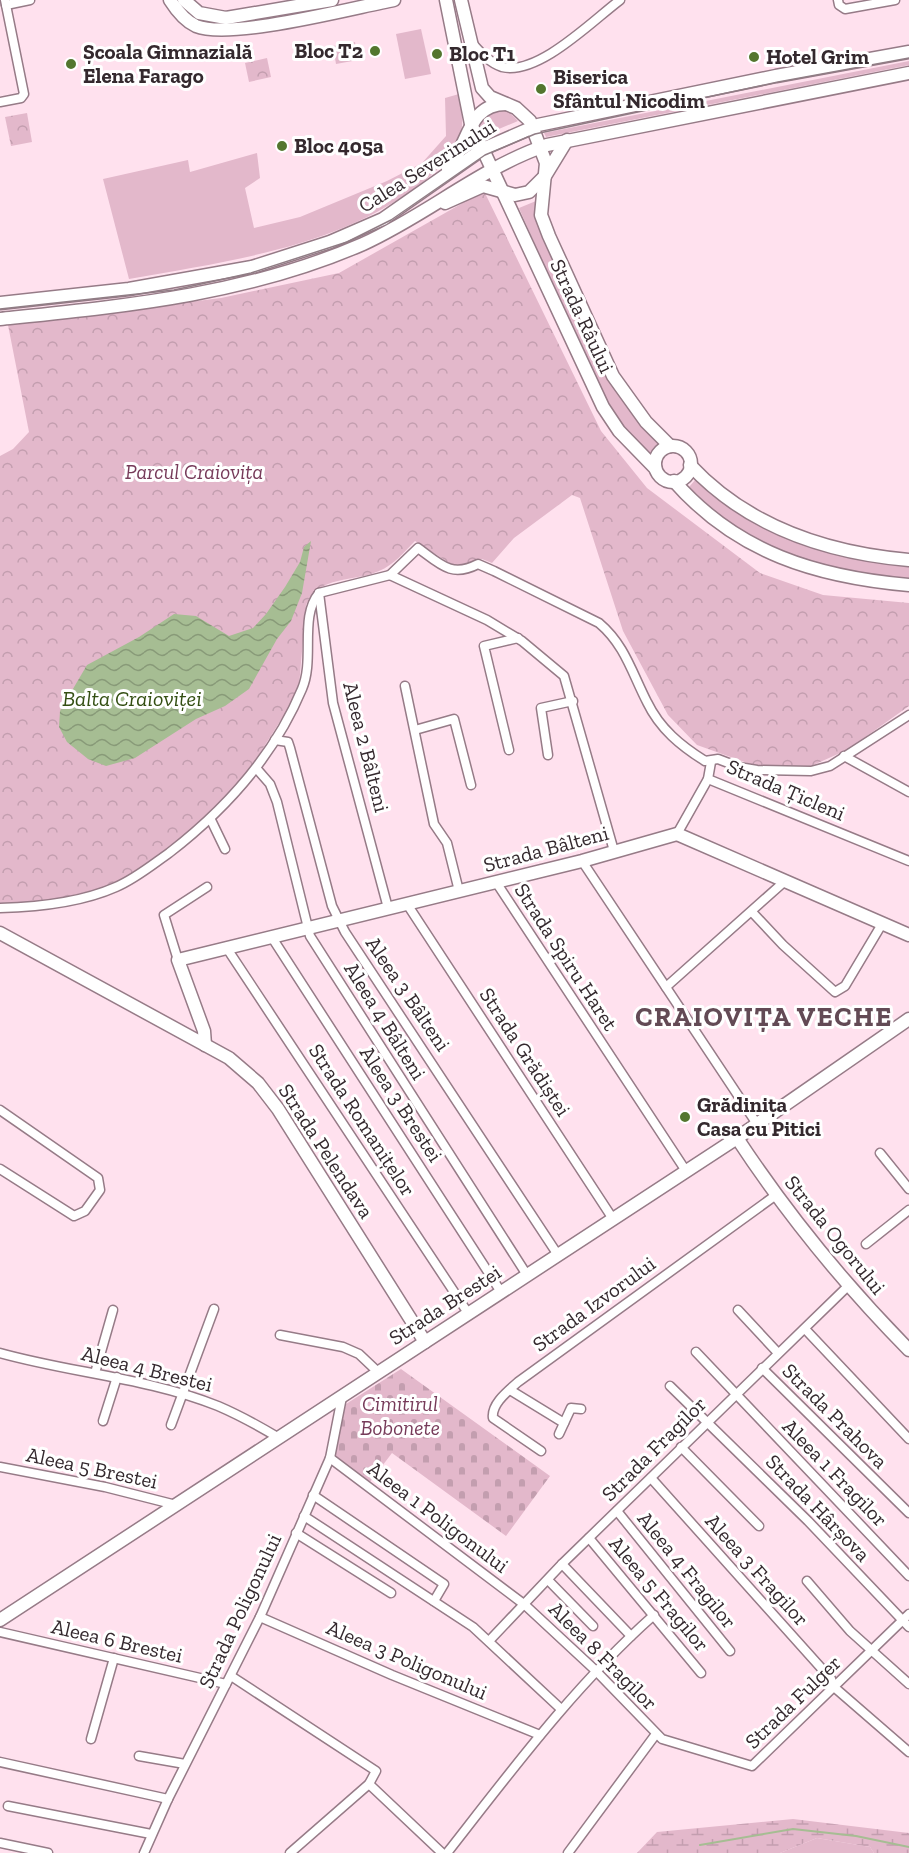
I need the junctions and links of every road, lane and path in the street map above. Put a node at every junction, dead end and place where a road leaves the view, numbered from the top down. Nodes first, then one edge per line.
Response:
1 (30, 0) edge
2 (332, 0) edge
3 (394, 0) edge
4 (446, 0) edge
5 (461, 0) edge
6 (620, 0) edge
7 (838, 0) edge
8 (895, 0) edge
9 (6, 2) edge
10 (179, 3) edge
11 (310, 7) edge
12 (470, 41) junction
13 (909, 52) edge
14 (909, 74) edge
15 (0, 102) edge
16 (512, 106) junction
17 (558, 120) junction
18 (471, 124) junction
19 (532, 128) junction
20 (567, 140) junction
21 (541, 147) junction
22 (483, 149) junction
23 (491, 169) junction
24 (545, 176) junction
25 (434, 184) junction
26 (504, 192) junction
27 (419, 213) junction
28 (0, 303) edge
29 (0, 319) edge
30 (670, 446) junction
31 (690, 465) junction
32 (655, 468) junction
33 (674, 481) junction
34 (909, 560) edge
35 (390, 575) junction
36 (909, 585) edge
37 (319, 593) junction
38 (518, 638) junction
39 (405, 686) dead end
40 (573, 701) junction
41 (909, 715) edge
42 (415, 730) junction
43 (274, 740) junction
44 (509, 750) dead end
45 (548, 754) dead end
46 (844, 756) junction
47 (711, 762) junction
48 (257, 769) junction
49 (708, 779) junction
50 (471, 785) dead end
51 (909, 792) edge
52 (210, 820) junction
53 (677, 834) junction
54 (225, 849) dead end
55 (614, 851) junction
56 (582, 861) junction
57 (909, 861) edge
58 (785, 881) junction
59 (496, 882) junction
60 (207, 887) dead end
61 (459, 891) junction
62 (407, 904) junction
63 (0, 908) edge
64 (388, 908) junction
65 (752, 912) junction
66 (339, 920) junction
67 (882, 924) junction
68 (308, 927) junction
69 (0, 934) edge
70 (909, 935) edge
71 (271, 936) junction
72 (226, 947) junction
73 (178, 960) junction
74 (666, 987) junction
75 (909, 1019) edge
76 (206, 1045) junction
77 (0, 1110) edge
78 (757, 1124) junction
79 (737, 1138) junction
80 (880, 1153) dead end
81 (0, 1169) edge
82 (686, 1171) junction
83 (909, 1189) edge
84 (776, 1195) junction
85 (909, 1210) edge
86 (613, 1219) junction
87 (866, 1244) dead end
88 (558, 1255) junction
89 (527, 1275) junction
90 (848, 1286) junction
91 (501, 1292) junction
92 (113, 1310) dead end
93 (214, 1310) dead end
94 (738, 1311) dead end
95 (468, 1313) junction
96 (805, 1329) junction
97 (280, 1335) dead end
98 (425, 1342) junction
99 (909, 1350) edge
100 (696, 1352) dead end
101 (0, 1353) edge
102 (778, 1353) junction
103 (762, 1368) junction
104 (378, 1372) junction
105 (95, 1373) junction
106 (117, 1377) junction
107 (670, 1386) dead end
108 (510, 1390) junction
109 (735, 1394) junction
110 (182, 1395) junction
111 (342, 1396) junction
112 (581, 1409) dead end
113 (103, 1421) dead end
114 (707, 1422) junction
115 (564, 1423) junction
116 (171, 1425) dead end
117 (559, 1434) dead end
118 (279, 1438) junction
119 (909, 1438) edge
120 (681, 1447) junction
121 (541, 1450) dead end
122 (330, 1458) junction
123 (0, 1467) edge
124 (651, 1478) junction
125 (313, 1495) junction
126 (176, 1505) junction
127 (617, 1511) junction
128 (909, 1514) edge
129 (304, 1516) junction
130 (759, 1526) dead end
131 (296, 1533) junction
132 (589, 1538) junction
133 (562, 1564) junction
134 (909, 1576) edge
135 (548, 1580) junction
136 (807, 1581) dead end
137 (391, 1593) dead end
138 (434, 1601) junction
139 (525, 1605) junction
140 (909, 1614) edge
141 (654, 1615) junction
142 (260, 1617) junction
143 (0, 1620) edge
144 (906, 1624) edge
145 (592, 1626) dead end
146 (0, 1632) edge
147 (630, 1636) junction
148 (489, 1641) junction
149 (730, 1651) dead end
150 (871, 1651) junction
151 (114, 1658) junction
152 (595, 1670) junction
153 (701, 1673) dead end
154 (231, 1676) junction
155 (226, 1684) junction
156 (909, 1684) edge
157 (834, 1687) junction
158 (561, 1709) junction
159 (656, 1734) junction
160 (540, 1735) junction
161 (91, 1739) dead end
162 (909, 1752) edge
163 (139, 1756) dead end
164 (0, 1762) edge
165 (185, 1764) junction
166 (369, 1784) junction
167 (168, 1799) junction
168 (8, 1806) dead end
169 (151, 1834) junction
170 (0, 1843) edge
171 (48, 1853) edge
172 (144, 1853) edge
173 (290, 1853) edge
174 (442, 1853) edge
175 (447, 1853) edge
176 (568, 1853) edge

1 - 9 street
2 - 11 main road
3 - 11 main road
4 - 18 main road, Strada Râului
5 - 12 main road
6 - 12 street
7 - 8 street
9 - 15 street
10 - 11 main road
12 - 16 main road
13 - 17 main road, Calea Severinului
14 - 20 main road, Calea Severinului
16 - 17 main road
16 - 18 main road
16 - 19 main road, Strada Râului
17 - 19 main road, Calea Severinului
18 - 22 main road, Strada Râului
18 - 25 main road
19 - 21 main road, Strada Râului
19 - 22 main road, Calea Severinului
20 - 21 main road, Calea Severinului
20 - 24 main road
21 - 23 main road, Calea Severinului
21 - 24 main road, Strada Râului
22 - 23 main road, Strada Râului
22 - 25 main road, Calea Severinului
23 - 26 main road, Strada Râului
23 - 27 main road, Calea Severinului
24 - 26 main road
24 - 30 main road, Strada Râului
25 - 28 main road, Calea Severinului
26 - 27 main road
26 - 32 main road, Strada Râului
27 - 29 main road, Calea Severinului
30 - 31 main road, Strada Râului
30 - 32 main road
31 - 33 main road
31 - 34 main road, Strada Râului
32 - 33 main road, Strada Râului
33 - 36 main road, Strada Râului
35 - 37 street
35 - 38 street
35 - 47 street
37 - 43 street
37 - 64 street, Aleea 2 Bâlteni
38 - 40 street
38 - 44 street
39 - 42 street
40 - 45 street
40 - 55 street
41 - 46 street
42 - 50 street
42 - 61 street
43 - 48 street
43 - 66 street, Aleea 3 Bâlteni
46 - 47 street
46 - 51 street
47 - 49 street
48 - 52 street
48 - 68 street, Aleea 4 Bâlteni
49 - 53 street, Strada Țicleni
49 - 57 street, Strada Țicleni
52 - 54 street
52 - 63 street
53 - 55 main road, Strada Bâlteni
53 - 58 main road
55 - 56 main road, Strada Bâlteni
56 - 59 main road, Strada Bâlteni
56 - 74 street
58 - 65 street
58 - 67 main road
59 - 61 main road, Strada Bâlteni
59 - 82 street, Strada Spiru Haret
60 - 73 street
61 - 62 main road, Strada Bâlteni
62 - 64 main road, Strada Bâlteni
62 - 86 street, Strada Grădiștei
64 - 66 main road, Strada Bâlteni
65 - 67 street
65 - 74 street
66 - 68 main road, Strada Bâlteni
66 - 88 street, Aleea 3 Bâlteni
67 - 70 main road
68 - 71 main road, Strada Bâlteni
68 - 89 street, Aleea 4 Bâlteni
69 - 76 main road, Strada Pelendava
71 - 72 main road, Strada Bâlteni
71 - 91 street, Aleea 3 Brestei
72 - 73 main road, Strada Bâlteni
72 - 95 street, Strada Romanițelor
73 - 76 main road
74 - 78 street
75 - 78 main road, Strada Brestei
76 - 98 main road, Strada Pelendava
77 - 81 street
78 - 79 main road, Strada Brestei
79 - 82 main road, Strada Brestei
79 - 84 main road, Strada Ogorului
80 - 83 street
82 - 86 main road, Strada Brestei
84 - 90 main road, Strada Ogorului
84 - 108 street, Strada Izvorului
85 - 87 street
86 - 88 main road, Strada Brestei
88 - 89 main road, Strada Brestei
89 - 91 main road, Strada Brestei
90 - 96 street, Strada Fragilor
90 - 99 main road, Strada Ogorului
91 - 95 main road, Strada Brestei
92 - 105 street
93 - 110 street
94 - 102 street
95 - 98 main road, Strada Brestei
96 - 102 street, Strada Fragilor
96 - 119 street
97 - 104 street
98 - 104 main road, Strada Brestei
100 - 109 street, Aleea 1 Fragilor
101 - 105 street, Aleea 4 Brestei
102 - 103 street, Strada Fragilor
103 - 109 street, Strada Fragilor
103 - 128 street, Strada Prahova
104 - 111 main road, Strada Brestei
105 - 106 street, Aleea 4 Brestei
106 - 110 street, Aleea 4 Brestei
106 - 113 street
107 - 114 street, Strada Hârșova
108 - 115 street
108 - 121 street, Strada Izvorului
109 - 114 street, Strada Fragilor
109 - 134 street, Aleea 1 Fragilor
110 - 116 street
110 - 118 street, Aleea 4 Brestei
111 - 118 main road, Strada Brestei
111 - 122 street, Strada Poligonului
112 - 115 street
114 - 120 street, Strada Fragilor
114 - 144 street, Strada Hârșova
115 - 117 street
118 - 126 main road, Strada Brestei
120 - 124 street, Strada Fragilor
120 - 130 street
122 - 125 street, Strada Poligonului
122 - 139 street, Aleea 1 Poligonului
123 - 126 street, Aleea 5 Brestei
124 - 127 street, Strada Fragilor
124 - 157 street, Aleea 3 Fragilor
125 - 129 street, Strada Poligonului
125 - 138 street
126 - 143 main road, Strada Brestei
127 - 132 street, Strada Fragilor
127 - 149 street, Aleea 4 Fragilor
129 - 131 street, Strada Poligonului
129 - 138 street
131 - 137 street
131 - 142 street, Strada Poligonului
132 - 133 street, Strada Fragilor
132 - 141 street, Aleea 5 Fragilor
133 - 135 street, Strada Fragilor
133 - 147 street
135 - 139 street, Strada Fragilor
135 - 145 street
136 - 150 street
138 - 148 street
139 - 148 street, Strada Fragilor
139 - 152 street, Aleea 8 Fragilor
140 - 144 street, Strada Fulger
141 - 147 street
141 - 153 street, Aleea 5 Fragilor
142 - 154 street, Strada Poligonului
142 - 160 street, Aleea 3 Poligonului
144 - 150 street, Strada Fulger
146 - 151 street, Aleea 6 Brestei
147 - 152 street
148 - 158 street
150 - 156 street
150 - 157 street, Strada Fulger
151 - 155 street, Aleea 6 Brestei
151 - 161 street
152 - 158 street
152 - 159 street, Aleea 8 Fragilor
154 - 155 street, Strada Poligonului
154 - 166 street
155 - 165 street, Strada Poligonului
157 - 159 street, Strada Fulger
157 - 162 street, Aleea 3 Fragilor
158 - 160 street
159 - 176 street
160 - 175 street
163 - 165 street
164 - 167 street
165 - 167 street, Strada Poligonului
166 - 173 street
166 - 174 street
167 - 169 street, Strada Poligonului
168 - 169 street
169 - 172 street, Strada Poligonului
170 - 171 street

